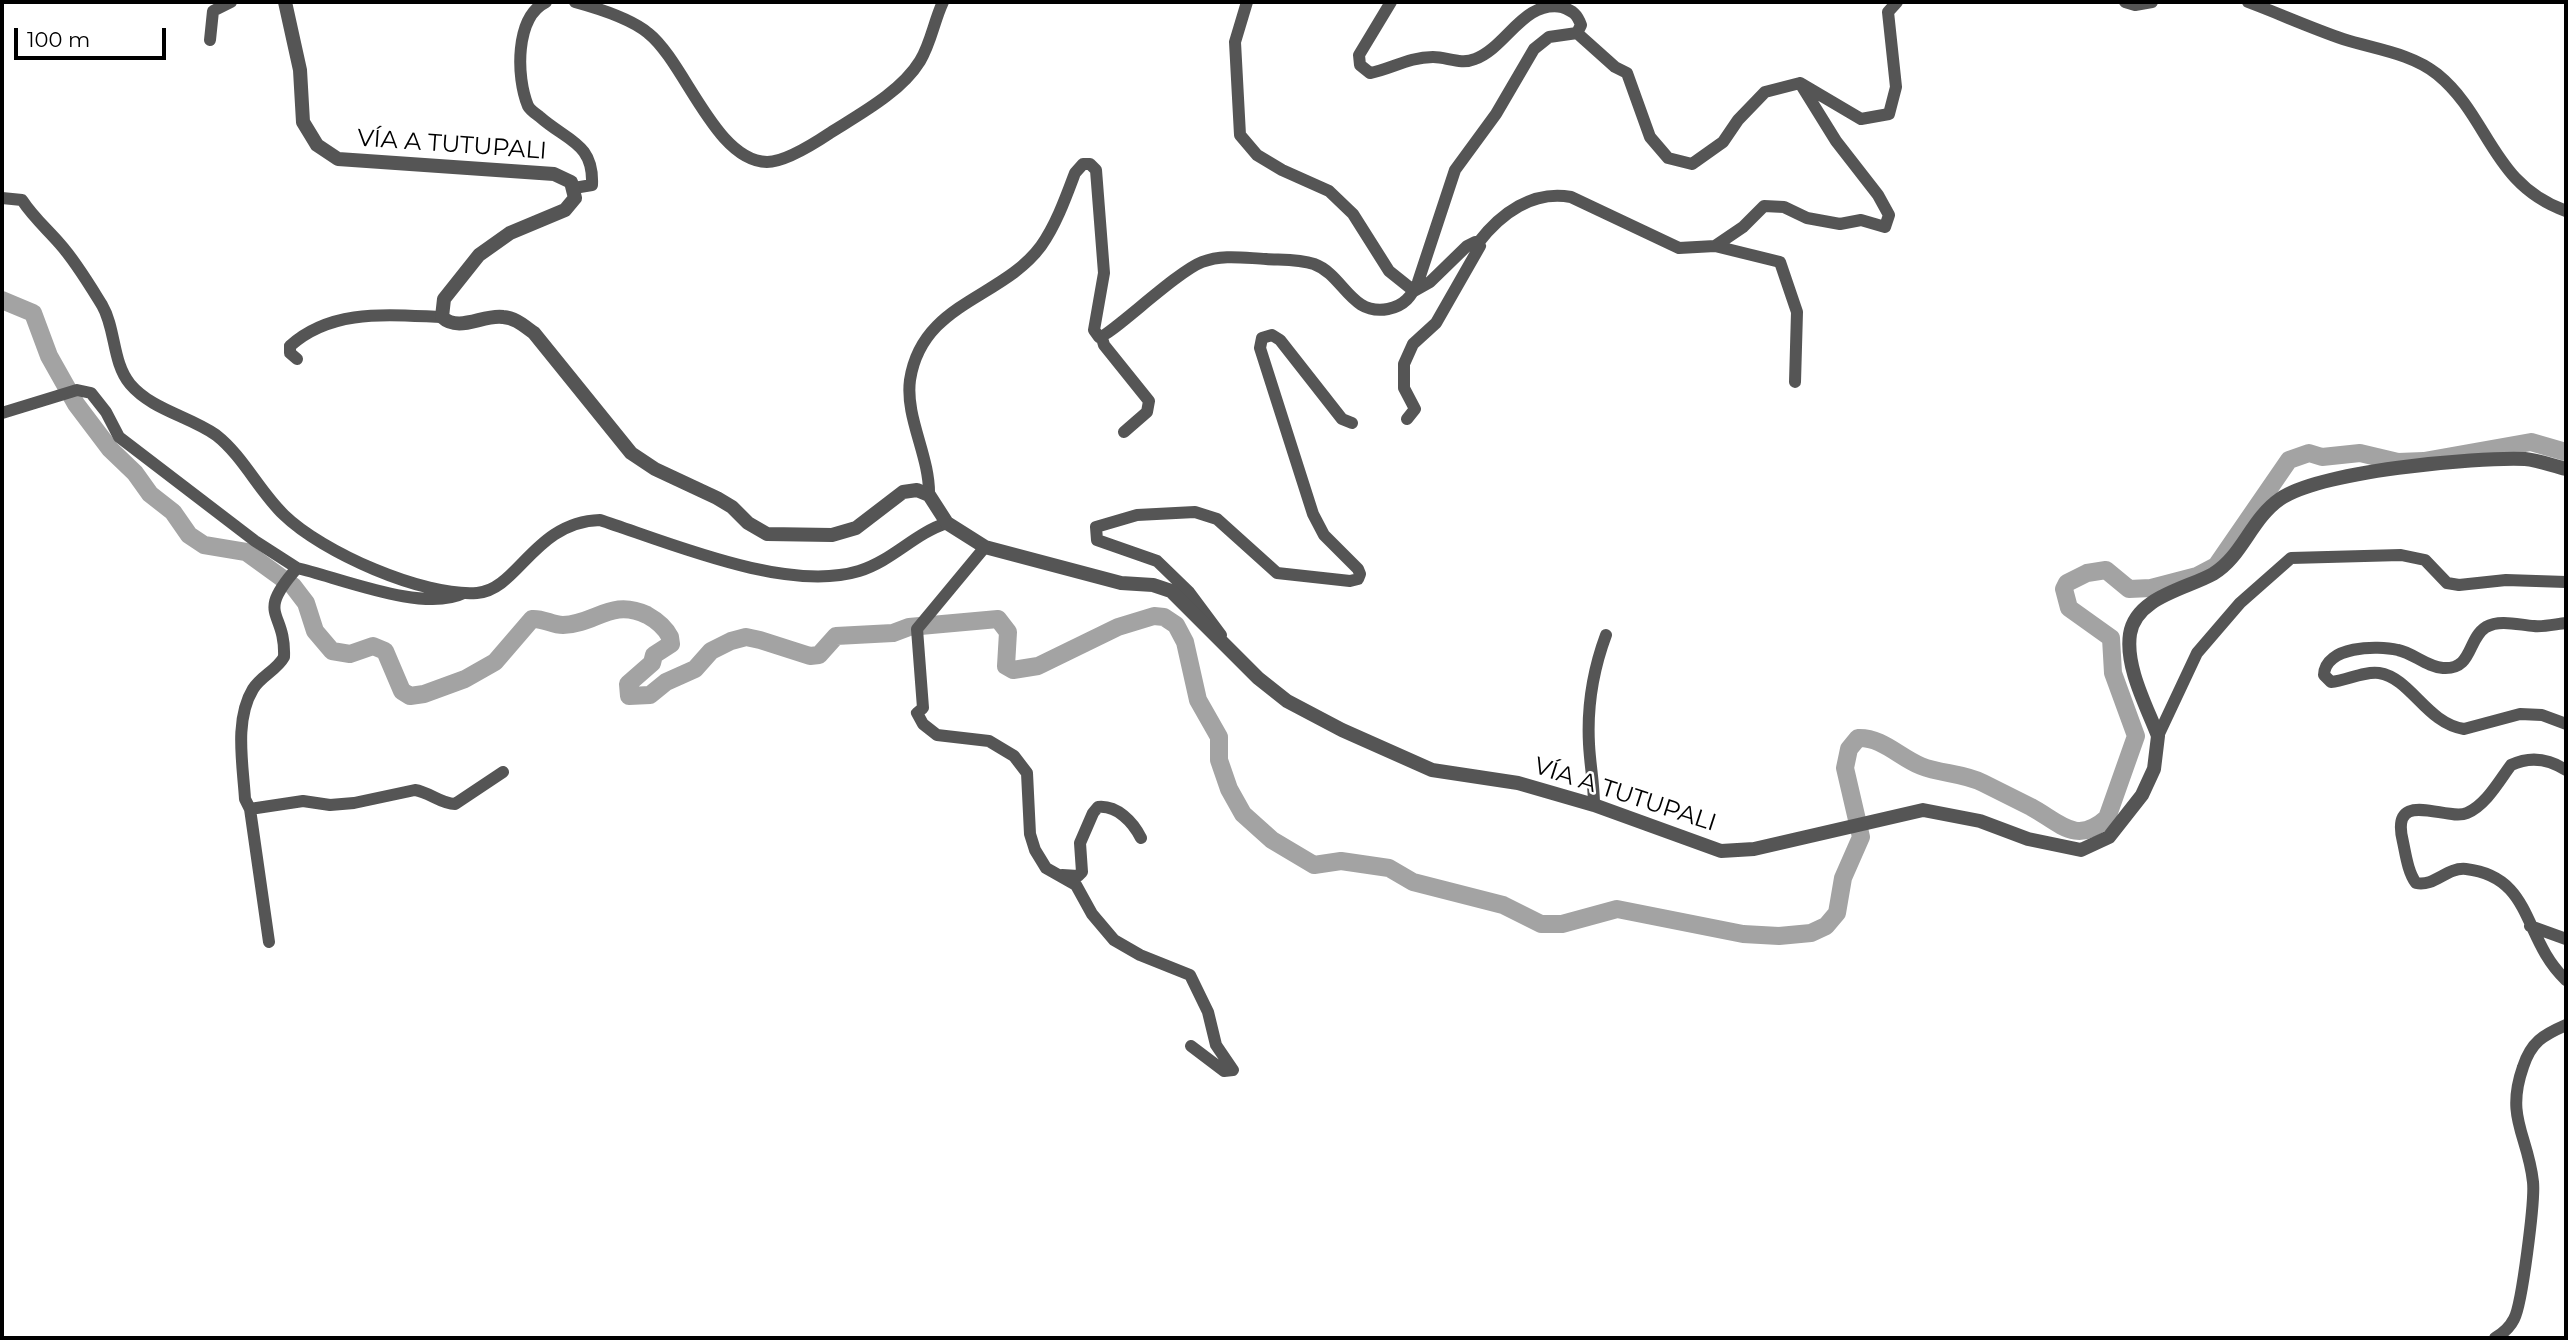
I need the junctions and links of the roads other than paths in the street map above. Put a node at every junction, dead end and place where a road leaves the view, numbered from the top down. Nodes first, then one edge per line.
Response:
1 (231, 2) edge
2 (285, 2) edge
3 (546, 2) edge
4 (575, 2) edge
5 (943, 2) edge
6 (1247, 2) edge
7 (1391, 2) edge
8 (1897, 2) edge
9 (2125, 2) edge
10 (2152, 2) edge
11 (2249, 2) edge
12 (1577, 33) junction
13 (210, 40) dead end
14 (1800, 83) junction
15 (574, 188) junction
16 (2, 198) edge
17 (2566, 211) edge
18 (1478, 243) junction
19 (1714, 246) junction
20 (1414, 291) junction
21 (442, 317) junction
22 (1102, 338) junction
23 (297, 359) dead end
24 (1795, 382) dead end
25 (2, 413) edge
26 (1407, 419) dead end
27 (1352, 423) dead end
28 (1124, 432) dead end
29 (2566, 470) edge
30 (929, 495) junction
31 (947, 523) junction
32 (985, 547) junction
33 (294, 571) junction
34 (2566, 582) edge
35 (464, 593) junction
36 (2566, 623) edge
37 (1606, 635) dead end
38 (1226, 648) junction
39 (2566, 724) edge
40 (2158, 736) junction
41 (2566, 770) edge
42 (503, 772) dead end
43 (1594, 805) junction
44 (250, 809) junction
45 (1141, 838) dead end
46 (1058, 874) junction
47 (2530, 926) junction
48 (2566, 939) edge
49 (269, 942) dead end
50 (2566, 980) edge
51 (2566, 1025) edge
52 (1191, 1046) dead end
53 (2495, 1338) edge

1 - 13 street
2 - 15 street, VÍA A TUTUPALI
3 - 15 street
4 - 5 street
6 - 20 street
7 - 12 street
8 - 14 street
9 - 10 street
11 - 17 street
12 - 14 street
12 - 20 street
14 - 19 street
15 - 21 street, VÍA A TUTUPALI
16 - 35 street
18 - 19 street
18 - 20 street
18 - 26 street
19 - 24 street
20 - 22 street
21 - 23 street
21 - 30 street
22 - 28 street
22 - 30 street
25 - 33 street
27 - 38 street
29 - 40 street, VÍA A TUTUPALI
30 - 31 street, VÍA A TUTUPALI
31 - 32 street, VÍA A TUTUPALI
31 - 35 street
32 - 38 street, VÍA A TUTUPALI
32 - 46 street
33 - 35 street
33 - 44 street
34 - 40 street
36 - 39 street
37 - 43 street
38 - 43 street, VÍA A TUTUPALI
40 - 43 street, VÍA A TUTUPALI
41 - 47 street
42 - 44 street
44 - 49 street
45 - 46 street
46 - 52 street
47 - 48 street
47 - 50 street
51 - 53 street

